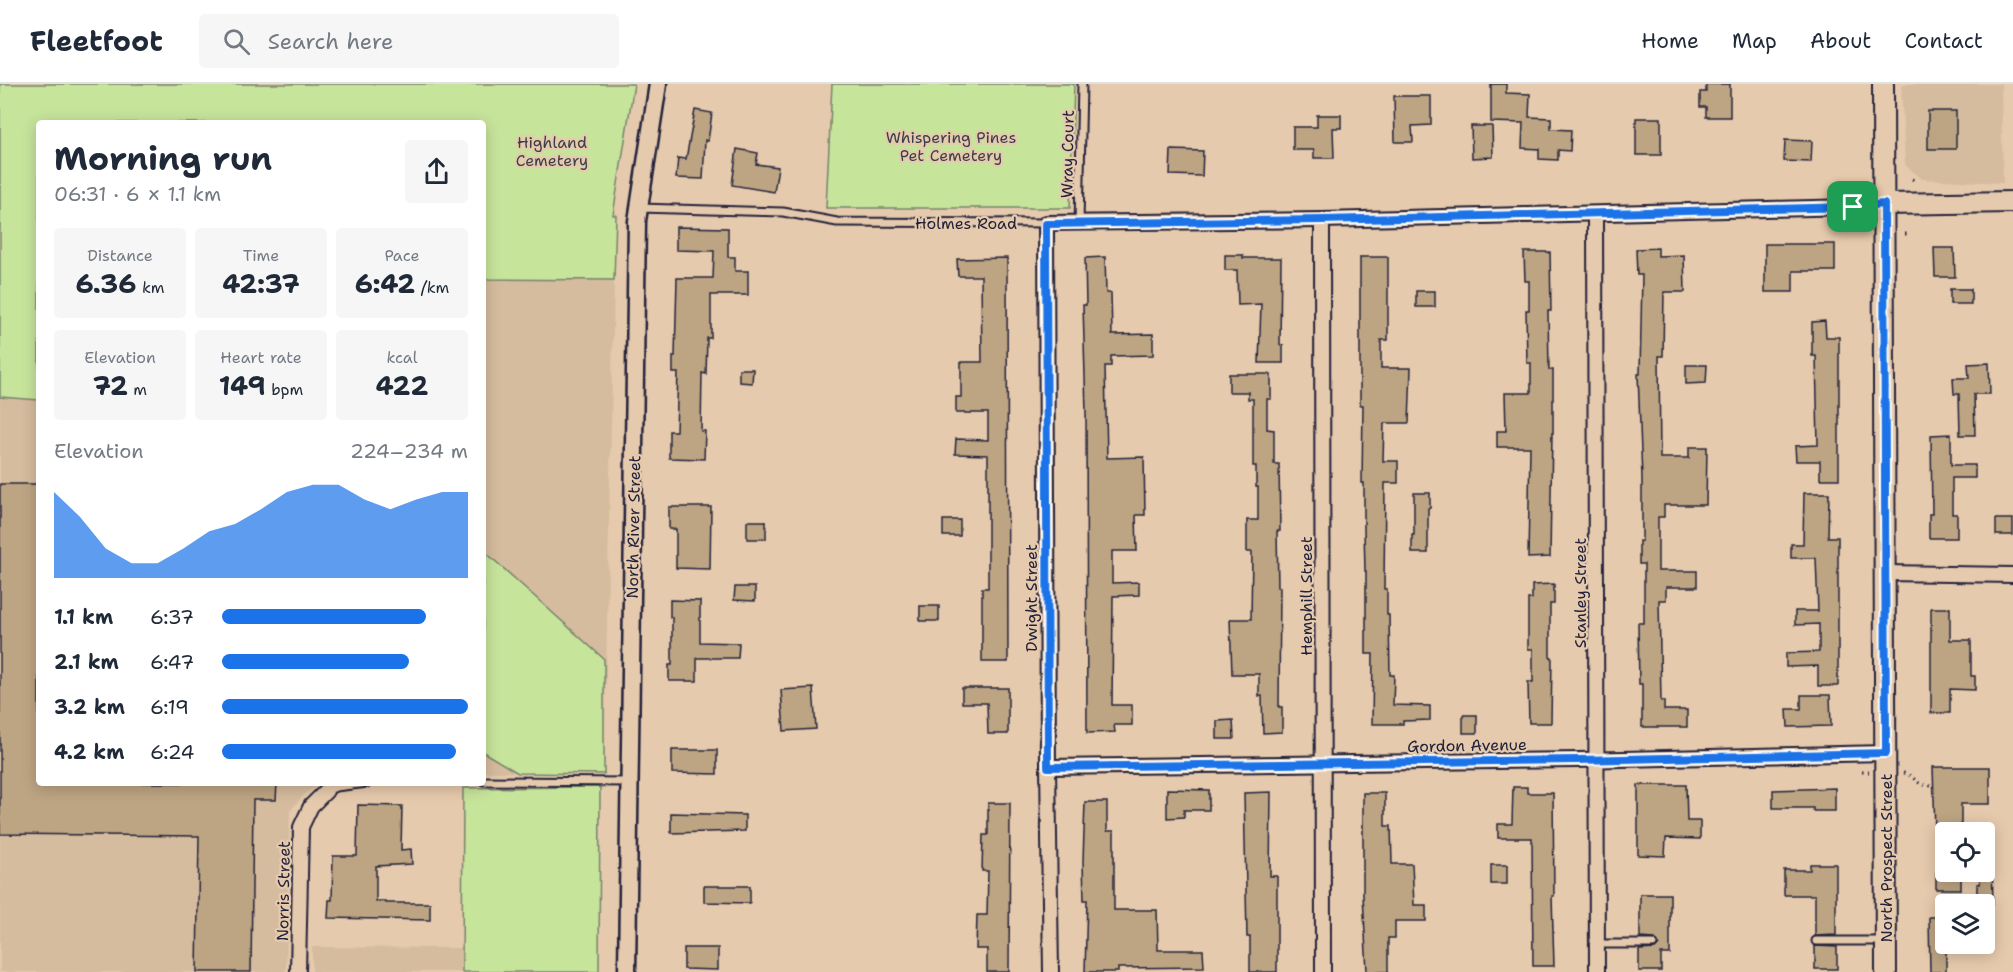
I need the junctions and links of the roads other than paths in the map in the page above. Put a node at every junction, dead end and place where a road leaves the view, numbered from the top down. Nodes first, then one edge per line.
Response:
1 (658, 84) edge
2 (1082, 84) edge
3 (1883, 84) edge
4 (2013, 202) edge
5 (1884, 204) junction
6 (639, 208) junction
7 (1595, 214) junction
8 (1322, 220) junction
9 (1046, 224) junction
10 (1079, 224) junction
11 (1886, 573) junction
12 (2013, 575) edge
13 (1886, 753) junction
14 (1598, 760) junction
15 (1323, 763) junction
16 (1048, 767) junction
17 (486, 781) edge
18 (629, 782) junction
19 (344, 786) edge
20 (326, 791) joint
21 (1816, 941) dead end
22 (1886, 941) junction
23 (1597, 944) junction
24 (1653, 944) dead end
25 (298, 972) edge
26 (627, 972) edge
27 (1051, 972) edge
28 (1323, 972) edge
29 (1597, 972) edge
30 (1886, 972) edge

1 - 6 street, North River Street
2 - 10 lane, Wray Court
3 - 5 main road, North Prospect Street
4 - 5 main road, Holmes Road
5 - 7 street, Holmes Road
5 - 11 main road, North Prospect Street
6 - 9 lane, Holmes Road
6 - 18 street, North River Street
7 - 8 street, Holmes Road
7 - 14 street, Stanley Street
8 - 10 street, Holmes Road
8 - 15 street, Hemphill Street
9 - 10 street, Holmes Road
9 - 16 street, Dwight Street
11 - 12 street
11 - 13 main road, North Prospect Street
13 - 14 street, Gordon Avenue
13 - 22 main road, North Prospect Street
14 - 15 street, Gordon Avenue
14 - 23 street, Stanley Street
15 - 16 street, Gordon Avenue
15 - 28 street, Hemphill Street
16 - 27 street, Dwight Street
17 - 18 lane
18 - 26 street, North River Street
19 - 20 lane, Norris Street
20 - 25 street, Norris Street
21 - 22 lane
22 - 30 main road, North Prospect Street
23 - 24 lane
23 - 29 street, Stanley Street

